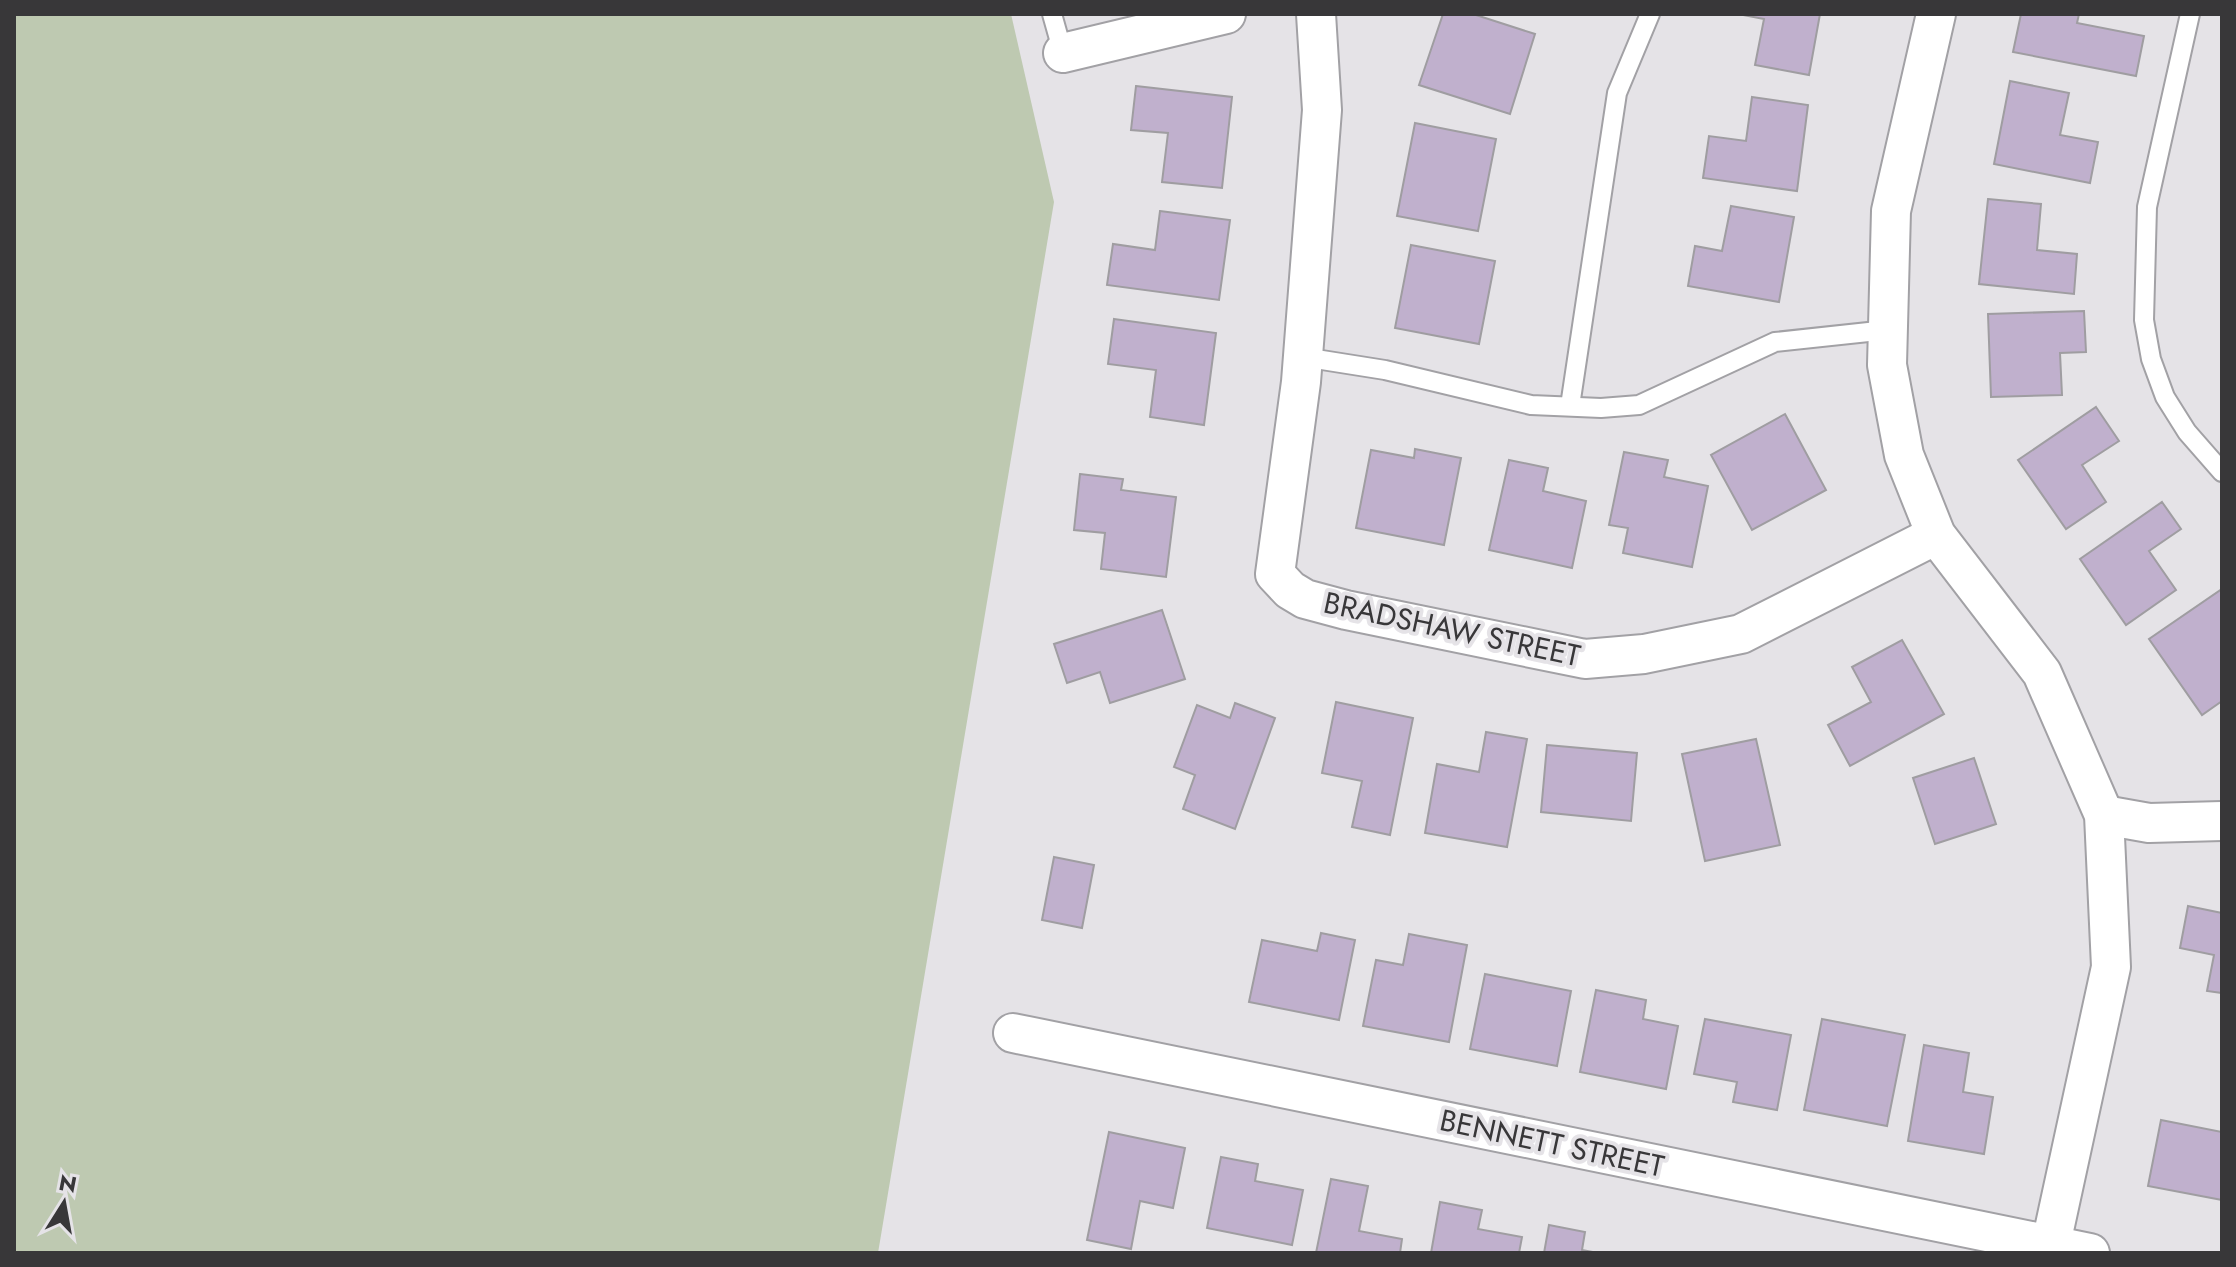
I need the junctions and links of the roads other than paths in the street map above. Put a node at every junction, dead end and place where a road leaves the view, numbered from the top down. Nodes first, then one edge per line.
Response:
1 (1052, 14) edge
2 (1226, 14) edge
3 (1316, 14) edge
4 (1650, 14) edge
5 (1936, 14) edge
6 (2190, 14) edge
7 (1063, 53) joint
8 (1887, 330) junction
9 (1303, 357) junction
10 (1570, 406) junction
11 (2222, 472) edge
12 (1936, 535) junction
13 (2104, 815) junction
14 (2222, 821) edge
15 (1013, 1033) dead end
16 (2050, 1249) edge
17 (2090, 1253) edge

1 - 7 lane
2 - 7 street
3 - 9 street, BRADSHAW STREET
4 - 10 lane
5 - 8 street
6 - 11 lane
8 - 10 lane
8 - 12 street
9 - 10 lane
9 - 12 street, BRADSHAW STREET
12 - 13 street
13 - 14 street
13 - 16 street
15 - 16 street, BENNETT STREET
16 - 17 street, BENNETT STREET

